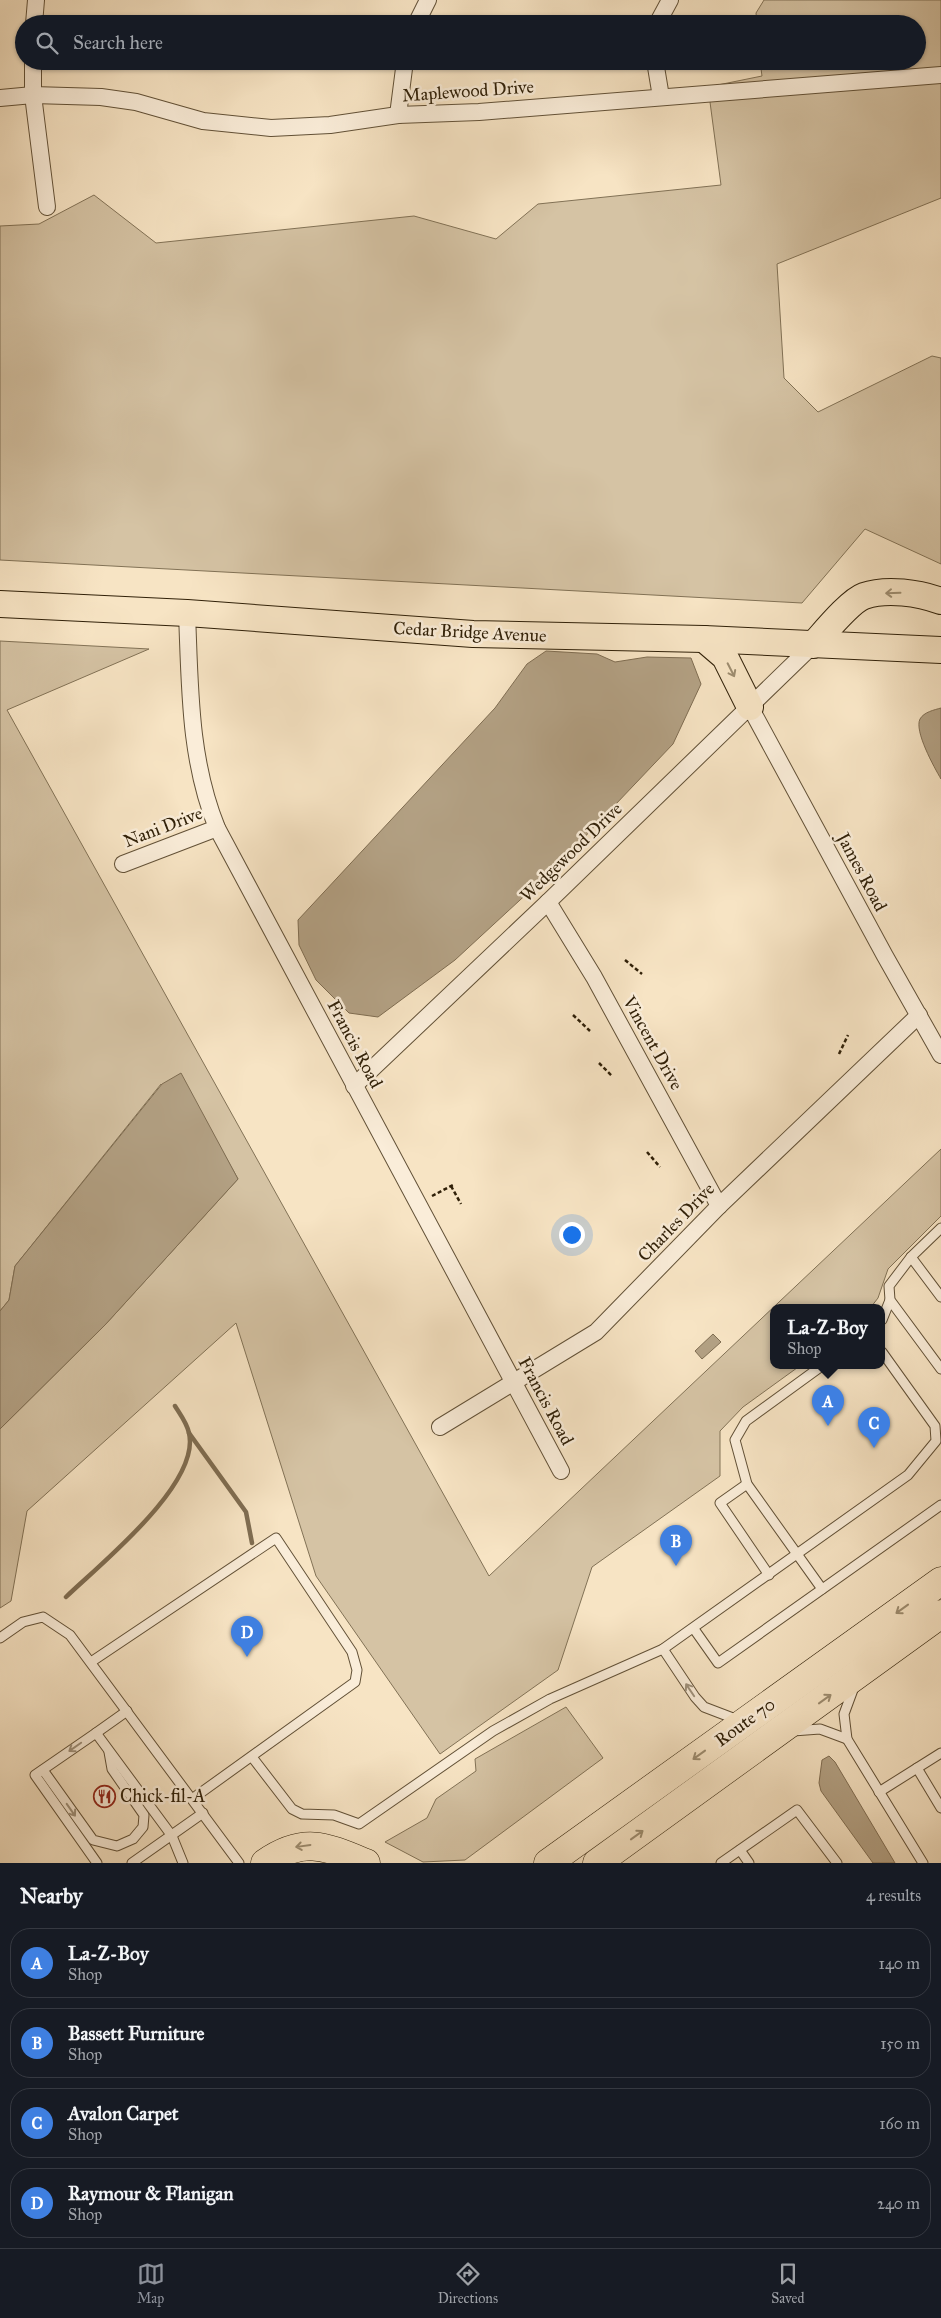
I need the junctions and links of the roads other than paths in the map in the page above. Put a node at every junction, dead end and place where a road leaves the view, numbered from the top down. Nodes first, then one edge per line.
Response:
1 (36, 0) edge
2 (428, 0) edge
3 (670, 0) edge
4 (35, 15) edge
5 (420, 15) edge
6 (662, 15) edge
7 (33, 70) edge
8 (404, 70) edge
9 (656, 70) edge
10 (941, 75) edge
11 (33, 96) junction
12 (661, 97) junction
13 (0, 98) edge
14 (398, 116) junction
15 (47, 207) dead end
16 (941, 601) edge
17 (0, 604) edge
18 (188, 613) junction
19 (704, 639) junction
20 (813, 645) junction
21 (941, 650) edge
22 (750, 707) junction
23 (217, 828) junction
24 (123, 864) dead end
25 (548, 902) junction
26 (919, 1016) junction
27 (941, 1055) edge
28 (354, 1086) junction
29 (719, 1206) junction
30 (941, 1228) edge
31 (911, 1257) junction
32 (941, 1297) edge
33 (890, 1300) junction
34 (885, 1312) edge
35 (885, 1356) edge
36 (818, 1369) edge
37 (941, 1369) edge
38 (513, 1382) junction
39 (938, 1423) edge
40 (440, 1427) dead end
41 (939, 1441) edge
42 (561, 1471) dead end
43 (747, 1484) junction
44 (941, 1504) edge
45 (797, 1554) junction
46 (769, 1575) junction
47 (941, 1580) edge
48 (822, 1589) junction
49 (941, 1614) edge
50 (694, 1629) junction
51 (0, 1638) edge
52 (663, 1650) junction
53 (91, 1662) junction
54 (860, 1673) junction
55 (127, 1710) junction
56 (745, 1722) junction
57 (780, 1732) junction
58 (96, 1733) junction
59 (847, 1739) junction
60 (109, 1750) junction
61 (941, 1753) edge
62 (252, 1757) junction
63 (917, 1768) junction
64 (43, 1770) junction
65 (879, 1792) junction
66 (192, 1798) junction
67 (941, 1808) edge
68 (202, 1813) junction
69 (172, 1836) junction
70 (740, 1850) junction
71 (733, 1860) edge
72 (97, 1863) edge
73 (132, 1863) edge
74 (183, 1863) edge
75 (239, 1863) edge
76 (265, 1863) edge
77 (366, 1863) edge
78 (548, 1863) edge
79 (597, 1863) edge
80 (721, 1863) edge
81 (749, 1863) edge
82 (836, 1863) edge
83 (923, 1863) edge

1 - 4 street
2 - 5 street
3 - 6 street
7 - 11 street
8 - 14 street
9 - 12 street
10 - 12 street, Maplewood Drive
11 - 13 street, Maplewood Drive
11 - 14 street, Maplewood Drive
11 - 15 street
12 - 14 street, Maplewood Drive
16 -> 20 main road
17 - 18 main road, Cedar Bridge Avenue
18 - 19 main road, Cedar Bridge Avenue
18 - 23 street, Francis Road
19 - 20 main road, Cedar Bridge Avenue
19 -> 22 main road
20 - 21 main road, Cedar Bridge Avenue
20 - 22 street, Wedgewood Drive
22 - 25 street, Wedgewood Drive
22 - 26 street, James Road
23 - 24 street, Nani Drive
23 - 28 street, Francis Road
25 - 28 street, Wedgewood Drive
25 - 29 street, Vincent Drive
26 - 27 street, James Road
26 - 29 street, Charles Drive
28 - 38 street, Francis Road
29 - 38 street, Charles Drive
30 - 31 lane
31 - 32 lane
31 - 33 lane
33 - 34 lane
33 - 37 lane
35 - 39 lane
36 - 43 lane
38 - 40 street, Charles Drive
38 - 42 street, Francis Road
39 - 41 lane
41 - 45 lane
43 - 45 lane
43 - 46 lane
44 - 48 lane
45 - 46 lane
45 - 48 lane
46 - 50 lane
47 -> 56 highway, Route 70
48 - 50 lane
49 - 54 highway, Route 70
50 - 52 lane
51 - 53 lane
56 -> 52 lane
52 - 62 lane
53 - 55 lane
53 - 62 lane
57 -> 54 highway, Route 70
54 - 59 lane
55 - 58 lane
55 - 66 lane
56 -> 78 highway, Route 70
57 - 59 lane
79 -> 57 highway, Route 70
58 - 60 lane
58 -> 64 lane
59 - 65 lane
64 -> 60 lane
60 - 69 lane
61 - 63 lane
62 - 66 lane
63 - 65 lane
63 - 67 lane
64 - 72 lane
65 - 83 lane
66 - 68 lane
68 - 69 lane
68 - 75 lane
69 - 73 lane
69 - 74 lane
70 - 71 lane
70 - 81 lane
70 - 82 lane
71 - 80 lane
77 -> 76 highway

